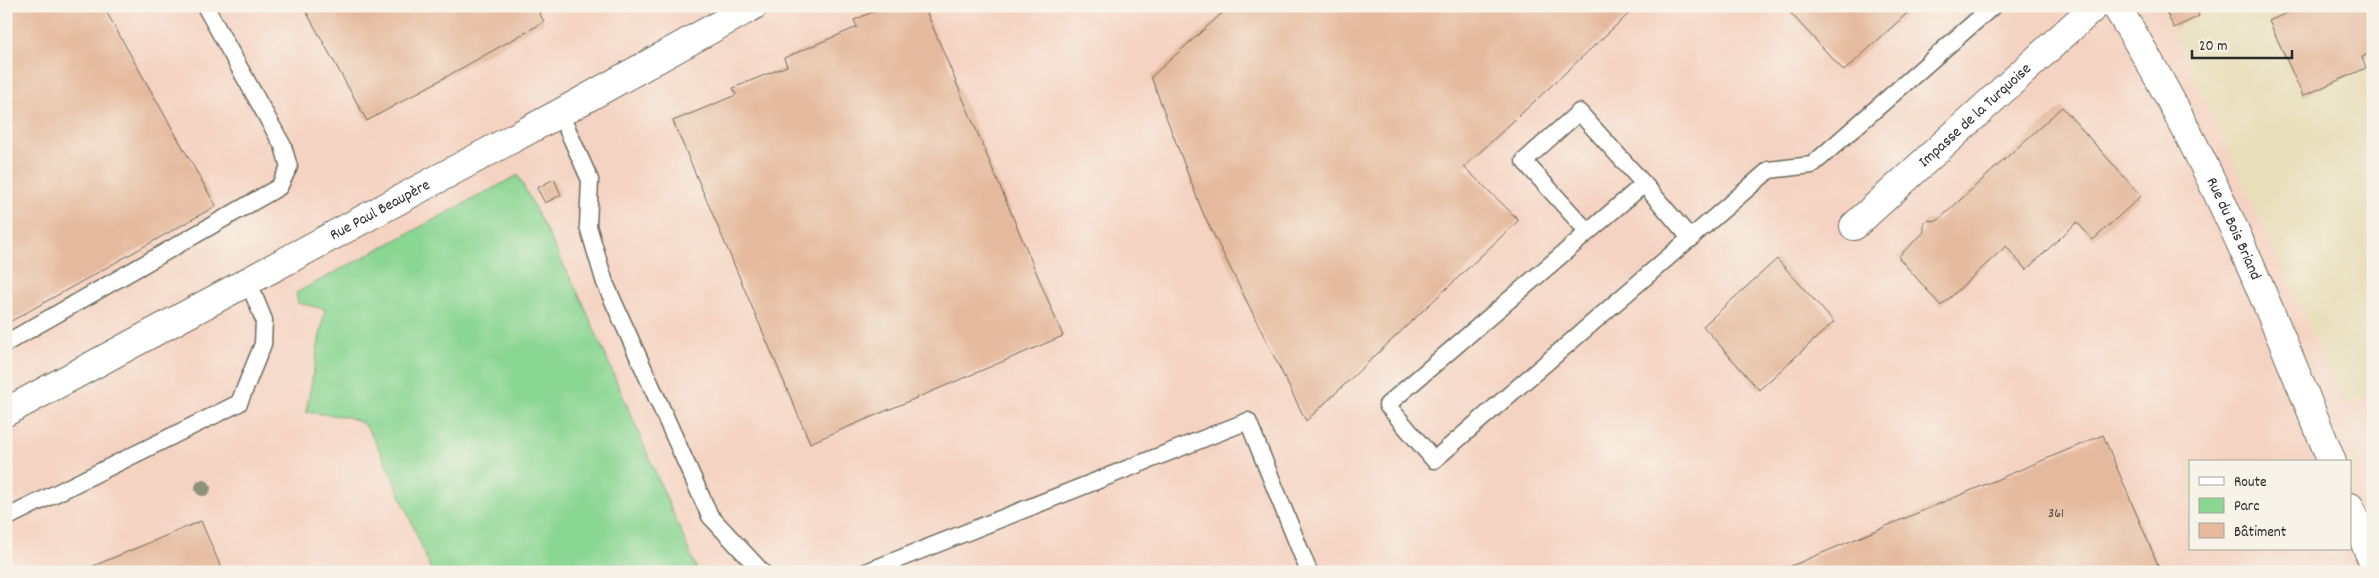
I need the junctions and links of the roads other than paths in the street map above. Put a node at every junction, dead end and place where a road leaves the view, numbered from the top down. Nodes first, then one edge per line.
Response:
1 (205, 6) edge
2 (754, 6) edge
3 (1993, 6) edge
4 (2095, 6) edge
5 (2116, 6) edge
6 (560, 114) junction
7 (1644, 184) junction
8 (1854, 226) dead end
9 (1588, 232) junction
10 (1691, 239) junction
11 (248, 281) junction
12 (6, 342) edge
13 (6, 412) edge
14 (2331, 460) edge
15 (2352, 511) edge
16 (6, 518) edge
17 (2373, 562) edge
18 (762, 572) edge
19 (866, 572) edge
20 (1309, 572) edge

1 - 12 lane
2 - 6 street, Rue Paul Beaupère
3 - 10 lane
4 - 8 street, Impasse de la Turquoise
5 - 14 street, Rue du Bois Briand
6 - 11 street, Rue Paul Beaupère
6 - 18 lane
7 - 9 lane
7 - 9 lane
7 - 10 lane
9 - 10 lane
11 - 13 street, Rue Paul Beaupère
11 - 16 lane
15 - 17 street
19 - 20 lane

